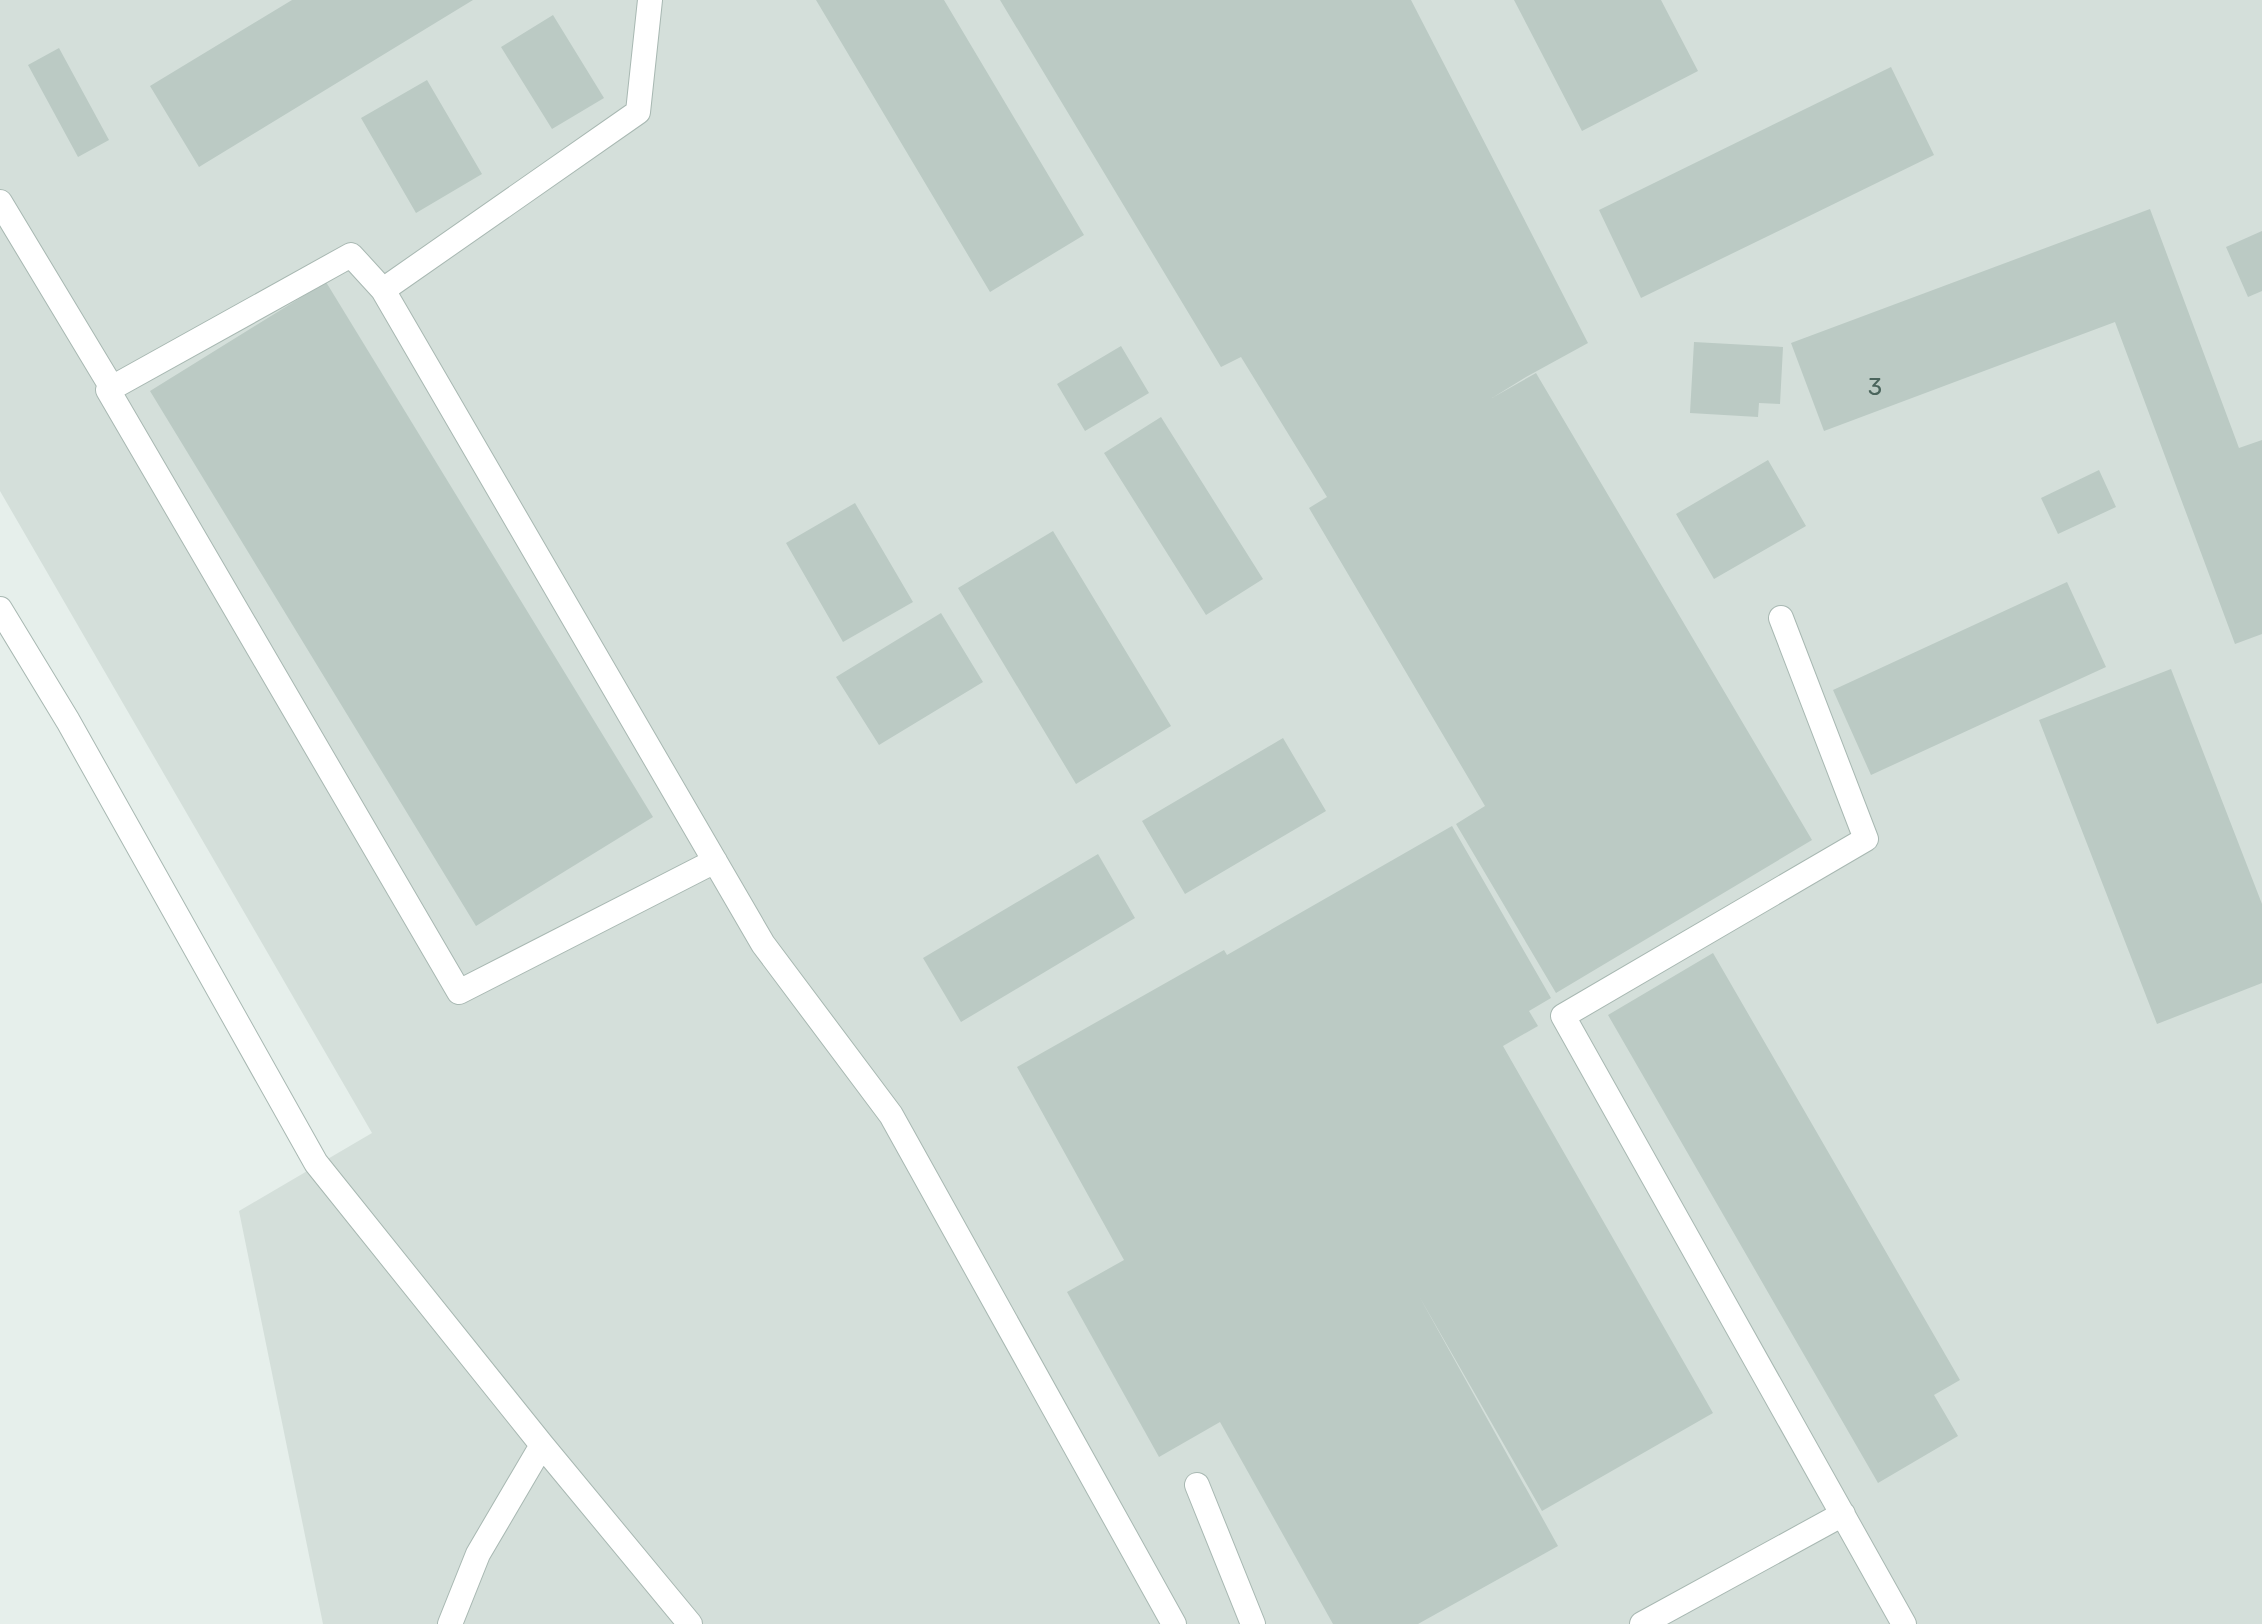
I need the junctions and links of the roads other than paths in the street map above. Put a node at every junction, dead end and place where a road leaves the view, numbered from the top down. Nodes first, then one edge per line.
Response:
1 (650, 0) edge
2 (0, 202) edge
3 (383, 290) junction
4 (112, 388) junction
5 (0, 609) edge
6 (1781, 618) dead end
7 (715, 861) junction
8 (542, 1445) junction
9 (1197, 1485) dead end
10 (1843, 1514) junction
11 (450, 1624) edge
12 (690, 1624) edge
13 (1174, 1624) edge
14 (1253, 1624) edge
15 (1642, 1624) edge
16 (1904, 1624) edge

1 - 3 lane
2 - 4 lane
3 - 4 lane
3 - 7 lane
4 - 7 lane
5 - 8 lane
6 - 10 lane
7 - 13 lane
8 - 11 lane
8 - 12 lane
9 - 14 lane
10 - 15 lane
10 - 16 lane

